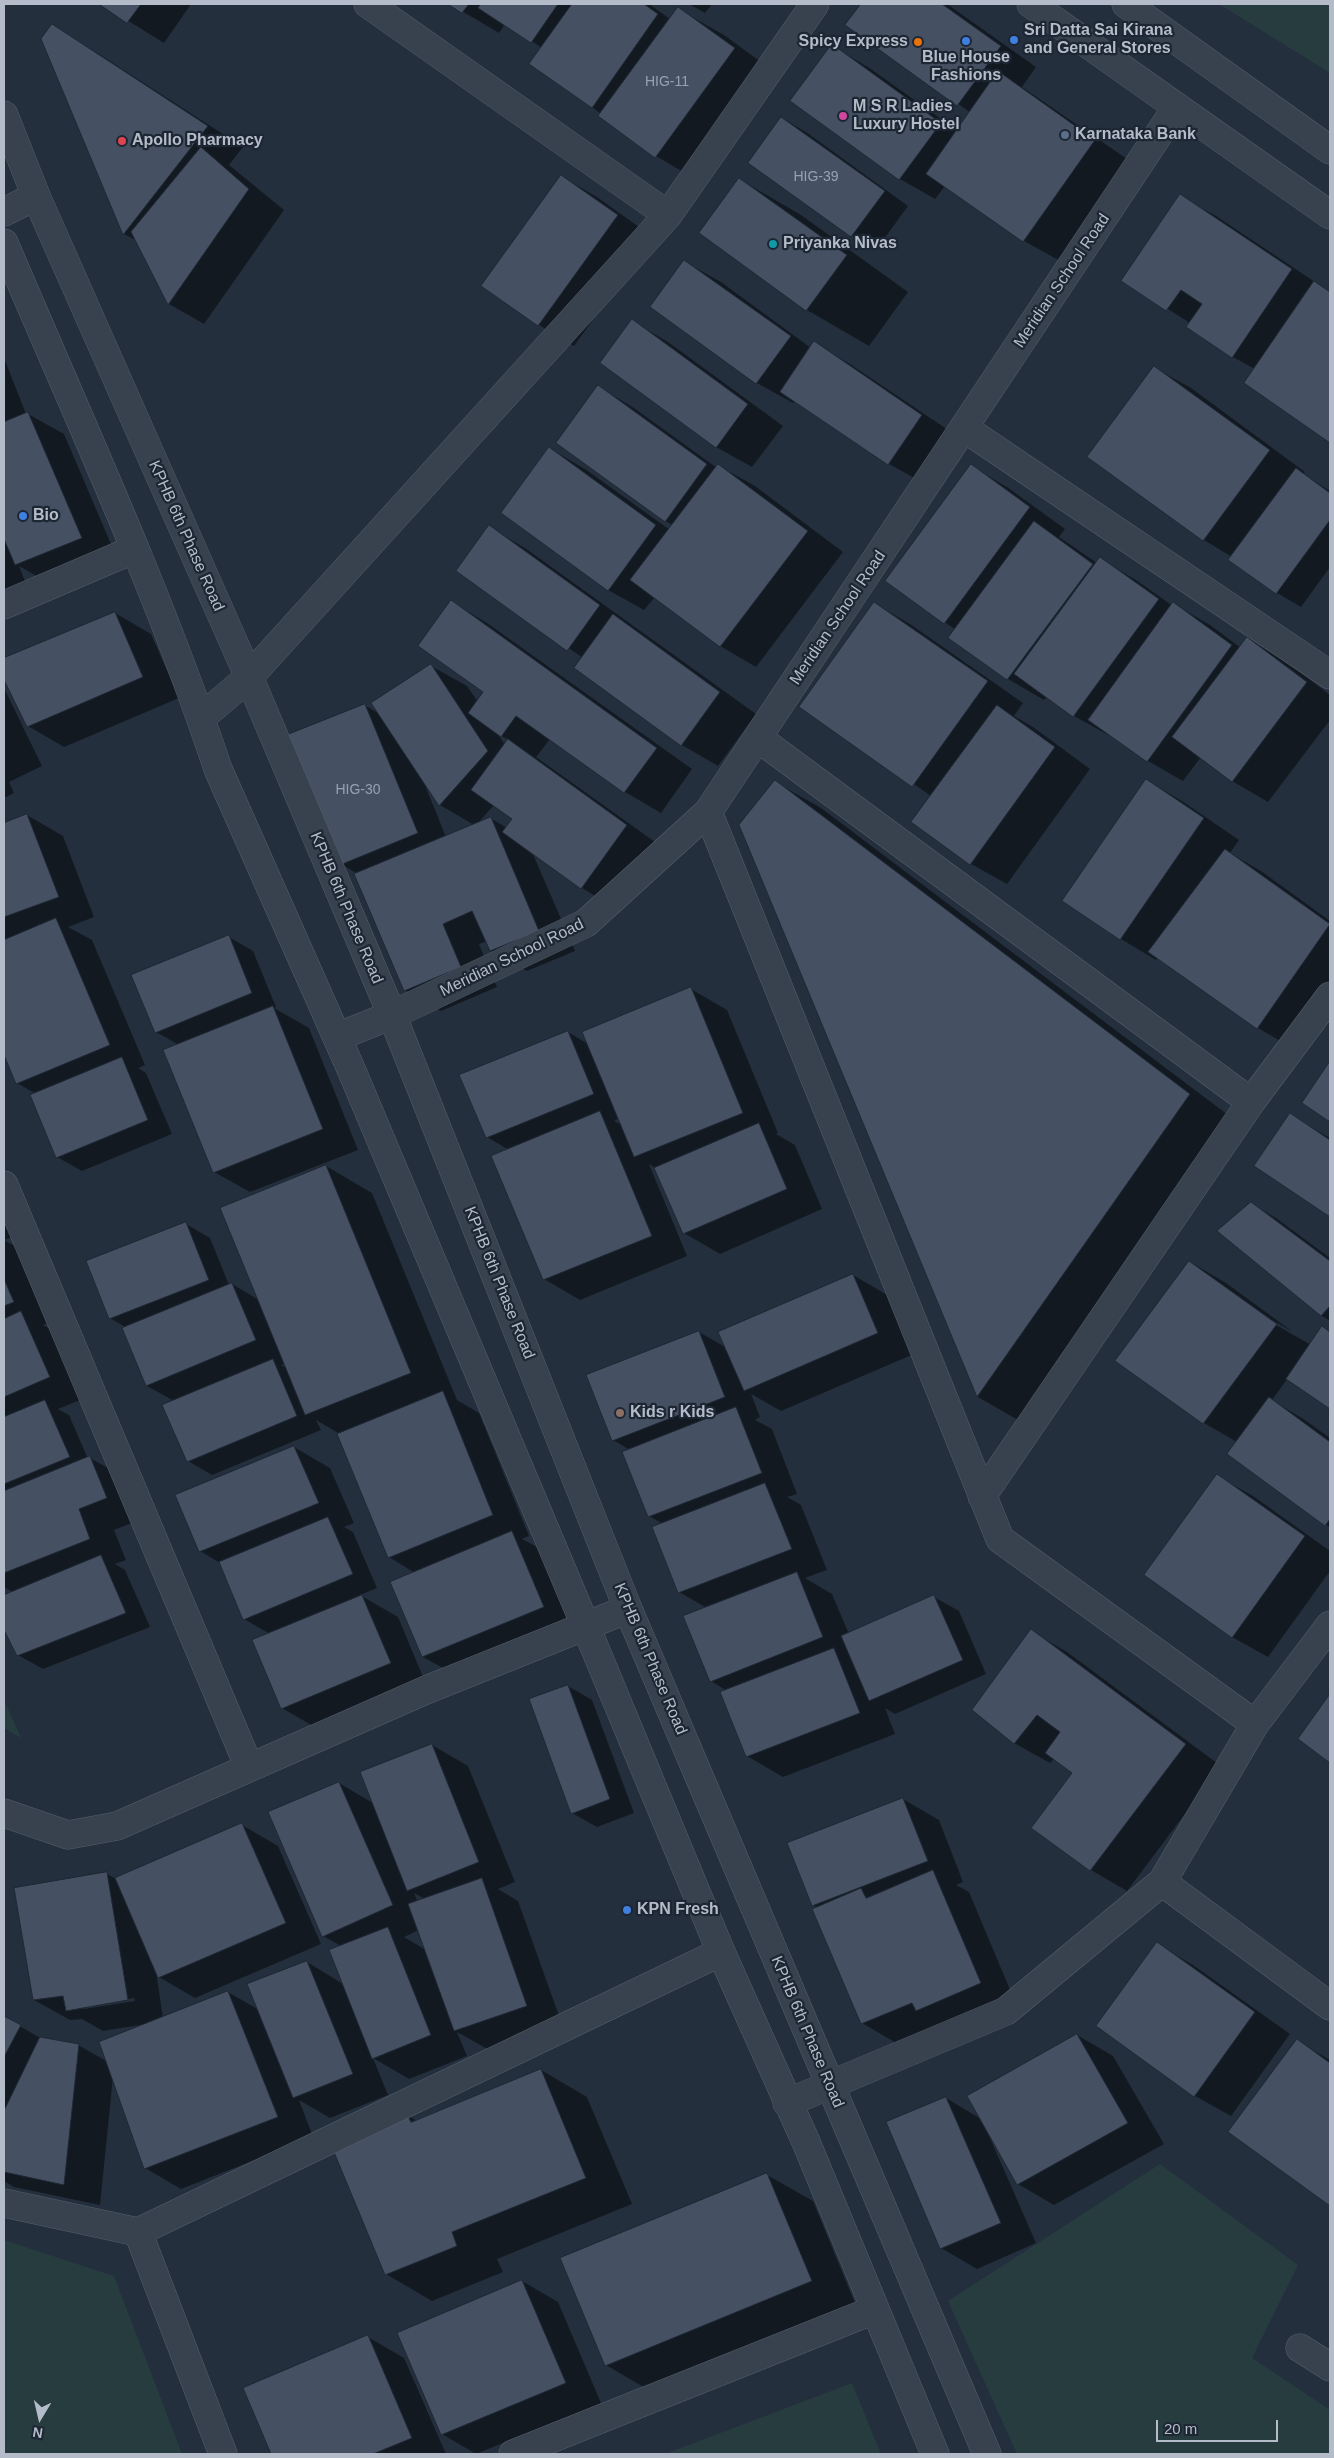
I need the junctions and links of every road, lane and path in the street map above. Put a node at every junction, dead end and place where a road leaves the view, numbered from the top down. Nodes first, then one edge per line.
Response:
1 (368, 4) edge
2 (815, 4) edge
3 (1031, 4) edge
4 (1126, 4) edge
5 (1177, 107) junction
6 (4, 115) edge
7 (1330, 150) edge
8 (36, 196) junction
9 (4, 212) edge
10 (668, 215) junction
11 (1330, 215) edge
12 (4, 243) edge
13 (964, 428) junction
14 (135, 549) junction
15 (4, 605) edge
16 (1330, 675) edge
17 (248, 677) junction
18 (201, 718) junction
19 (758, 738) junction
20 (708, 812) junction
21 (1330, 996) edge
22 (392, 1015) junction
23 (337, 1038) junction
24 (1251, 1102) junction
25 (4, 1185) edge
26 (982, 1496) junction
27 (628, 1609) junction
28 (1330, 1625) edge
29 (586, 1627) junction
30 (1255, 1724) junction
31 (249, 1767) junction
32 (4, 1812) edge
33 (1162, 1882) junction
34 (720, 1952) junction
35 (1330, 2006) edge
36 (830, 2086) junction
37 (787, 2103) junction
38 (4, 2203) edge
39 (138, 2232) junction
40 (874, 2310) junction
41 (1300, 2348) dead end
42 (1330, 2367) edge
43 (223, 2454) edge
44 (513, 2454) edge
45 (935, 2454) edge
46 (987, 2454) edge

1 - 10 street
2 - 10 street
3 - 5 street
4 - 7 street
5 - 11 street
5 - 13 street, Meridian School Road
6 - 8 street, KPHB 6th Phase Road
8 - 9 street
8 - 17 street, KPHB 6th Phase Road
10 - 17 street
12 - 14 street
13 - 16 street
13 - 19 street, Meridian School Road
14 - 15 street
14 - 18 street
17 - 18 street
17 - 22 street, KPHB 6th Phase Road
18 - 23 street
19 - 20 street, Meridian School Road
19 - 24 street
20 - 22 street, Meridian School Road
20 - 26 street
21 - 24 street
22 - 23 street, Meridian School Road
22 - 27 street, KPHB 6th Phase Road
23 - 29 street
24 - 26 street
25 - 31 street
26 - 30 street
27 - 29 street
27 - 36 street, KPHB 6th Phase Road
28 - 30 street
29 - 31 street
29 - 34 street
30 - 33 street
31 - 32 street
33 - 35 street
33 - 36 street
34 - 37 street
34 - 39 street
36 - 37 street
36 - 46 street, KPHB 6th Phase Road
37 - 40 street
38 - 39 street
39 - 43 street
40 - 44 street
40 - 45 street
41 - 42 street

